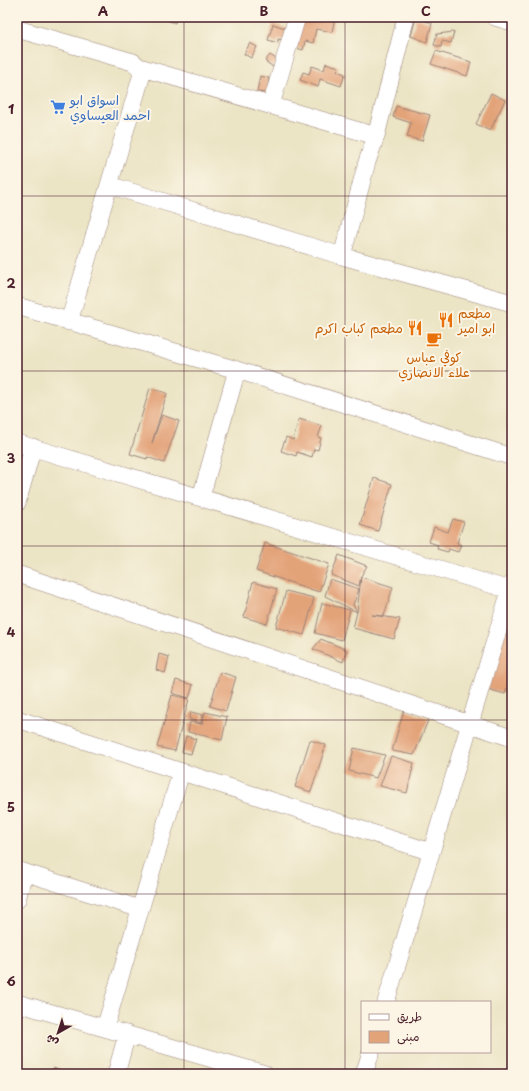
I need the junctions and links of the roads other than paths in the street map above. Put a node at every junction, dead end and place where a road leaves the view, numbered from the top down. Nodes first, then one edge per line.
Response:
1 (297, 17) edge
2 (406, 17) edge
3 (495, 17) edge
4 (512, 22) edge
5 (17, 31) edge
6 (139, 67) junction
7 (271, 105) junction
8 (376, 136) junction
9 (108, 186) junction
10 (342, 256) junction
11 (512, 303) edge
12 (17, 306) edge
13 (69, 322) junction
14 (237, 370) junction
15 (17, 443) edge
16 (33, 447) junction
17 (512, 457) edge
18 (201, 497) junction
19 (17, 503) edge
20 (17, 574) edge
21 (511, 587) edge
22 (17, 720) edge
23 (469, 725) junction
24 (512, 738) edge
25 (181, 772) junction
26 (431, 852) junction
27 (21, 871) edge
28 (17, 900) edge
29 (140, 909) junction
30 (386, 1001) edge
31 (17, 1003) edge
32 (104, 1028) junction
33 (127, 1034) junction
34 (371, 1053) edge
35 (248, 1072) edge
36 (116, 1074) edge
37 (265, 1074) edge
38 (364, 1074) edge

1 - 7 street
2 - 8 street
3 - 4 street
5 - 6 street
6 - 7 street
6 - 9 street
7 - 8 street
8 - 10 street
9 - 10 street
9 - 13 street
10 - 11 street
12 - 13 street
13 - 14 street
14 - 17 street
14 - 18 street
15 - 16 street
16 - 18 street
16 - 19 street
18 - 21 street
20 - 23 street
21 - 23 street
22 - 25 street
23 - 24 street
23 - 26 street
25 - 26 street
25 - 29 street
26 - 30 street
27 - 28 street
27 - 29 street
29 - 32 street
31 - 32 street
32 - 33 street
33 - 35 street
33 - 36 street
34 - 38 street
35 - 37 street

